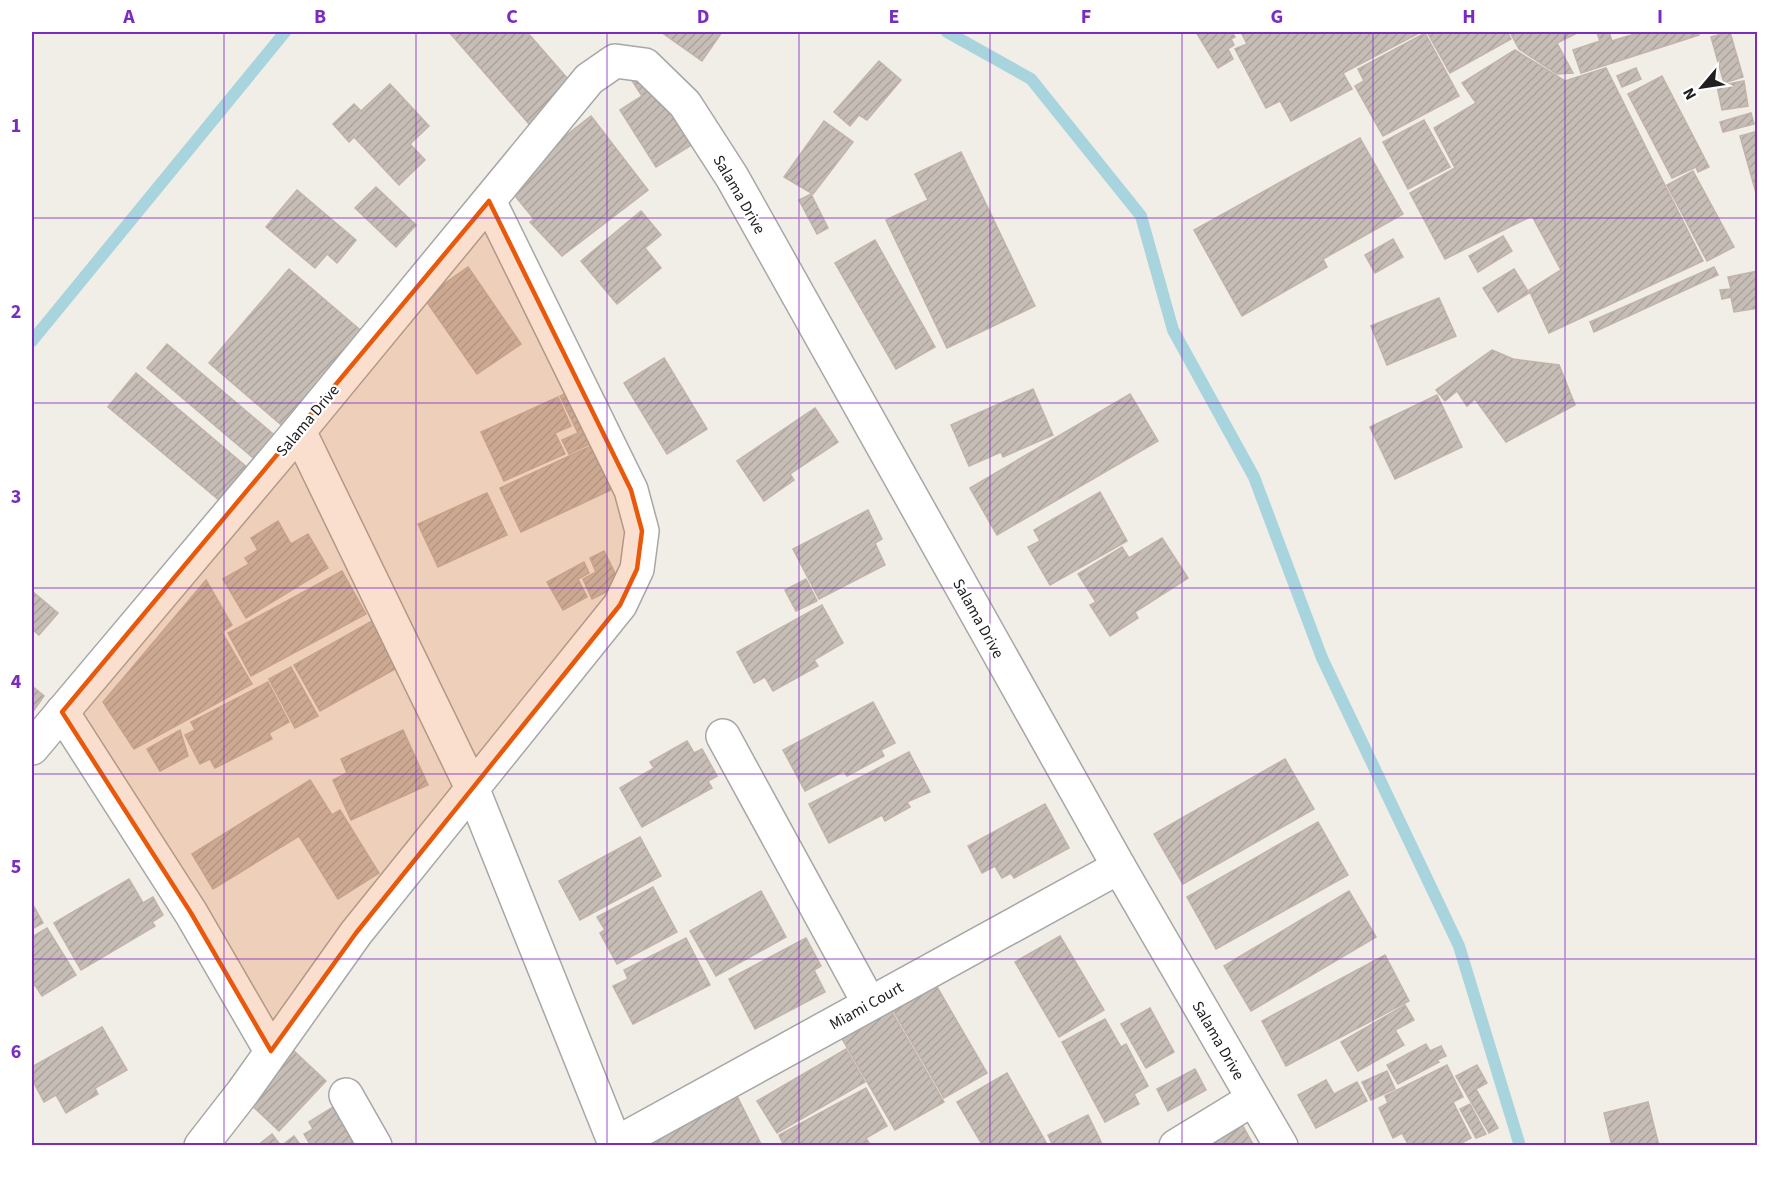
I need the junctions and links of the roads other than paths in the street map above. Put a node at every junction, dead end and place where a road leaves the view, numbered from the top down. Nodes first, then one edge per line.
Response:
1 (489, 201) junction
2 (299, 431) junction
3 (62, 712) junction
4 (723, 736) dead end
5 (32, 748) edge
6 (473, 790) junction
7 (1119, 867) junction
8 (868, 1003) junction
9 (271, 1051) junction
10 (346, 1095) dead end
11 (1253, 1099) junction
12 (615, 1145) edge
13 (201, 1146) edge
14 (375, 1146) edge
15 (1176, 1146) edge
16 (1281, 1146) edge

1 - 2 street, Salama Drive
1 - 6 street
1 - 7 street, Salama Drive
2 - 3 street, Salama Drive
2 - 6 street
3 - 5 street, Salama Drive
3 - 9 street
4 - 8 street
6 - 9 street
6 - 12 street
7 - 8 street, Miami Court
7 - 11 street, Salama Drive
8 - 12 street, Miami Court
9 - 13 street
10 - 14 street
11 - 15 street
11 - 16 street, Salama Drive

